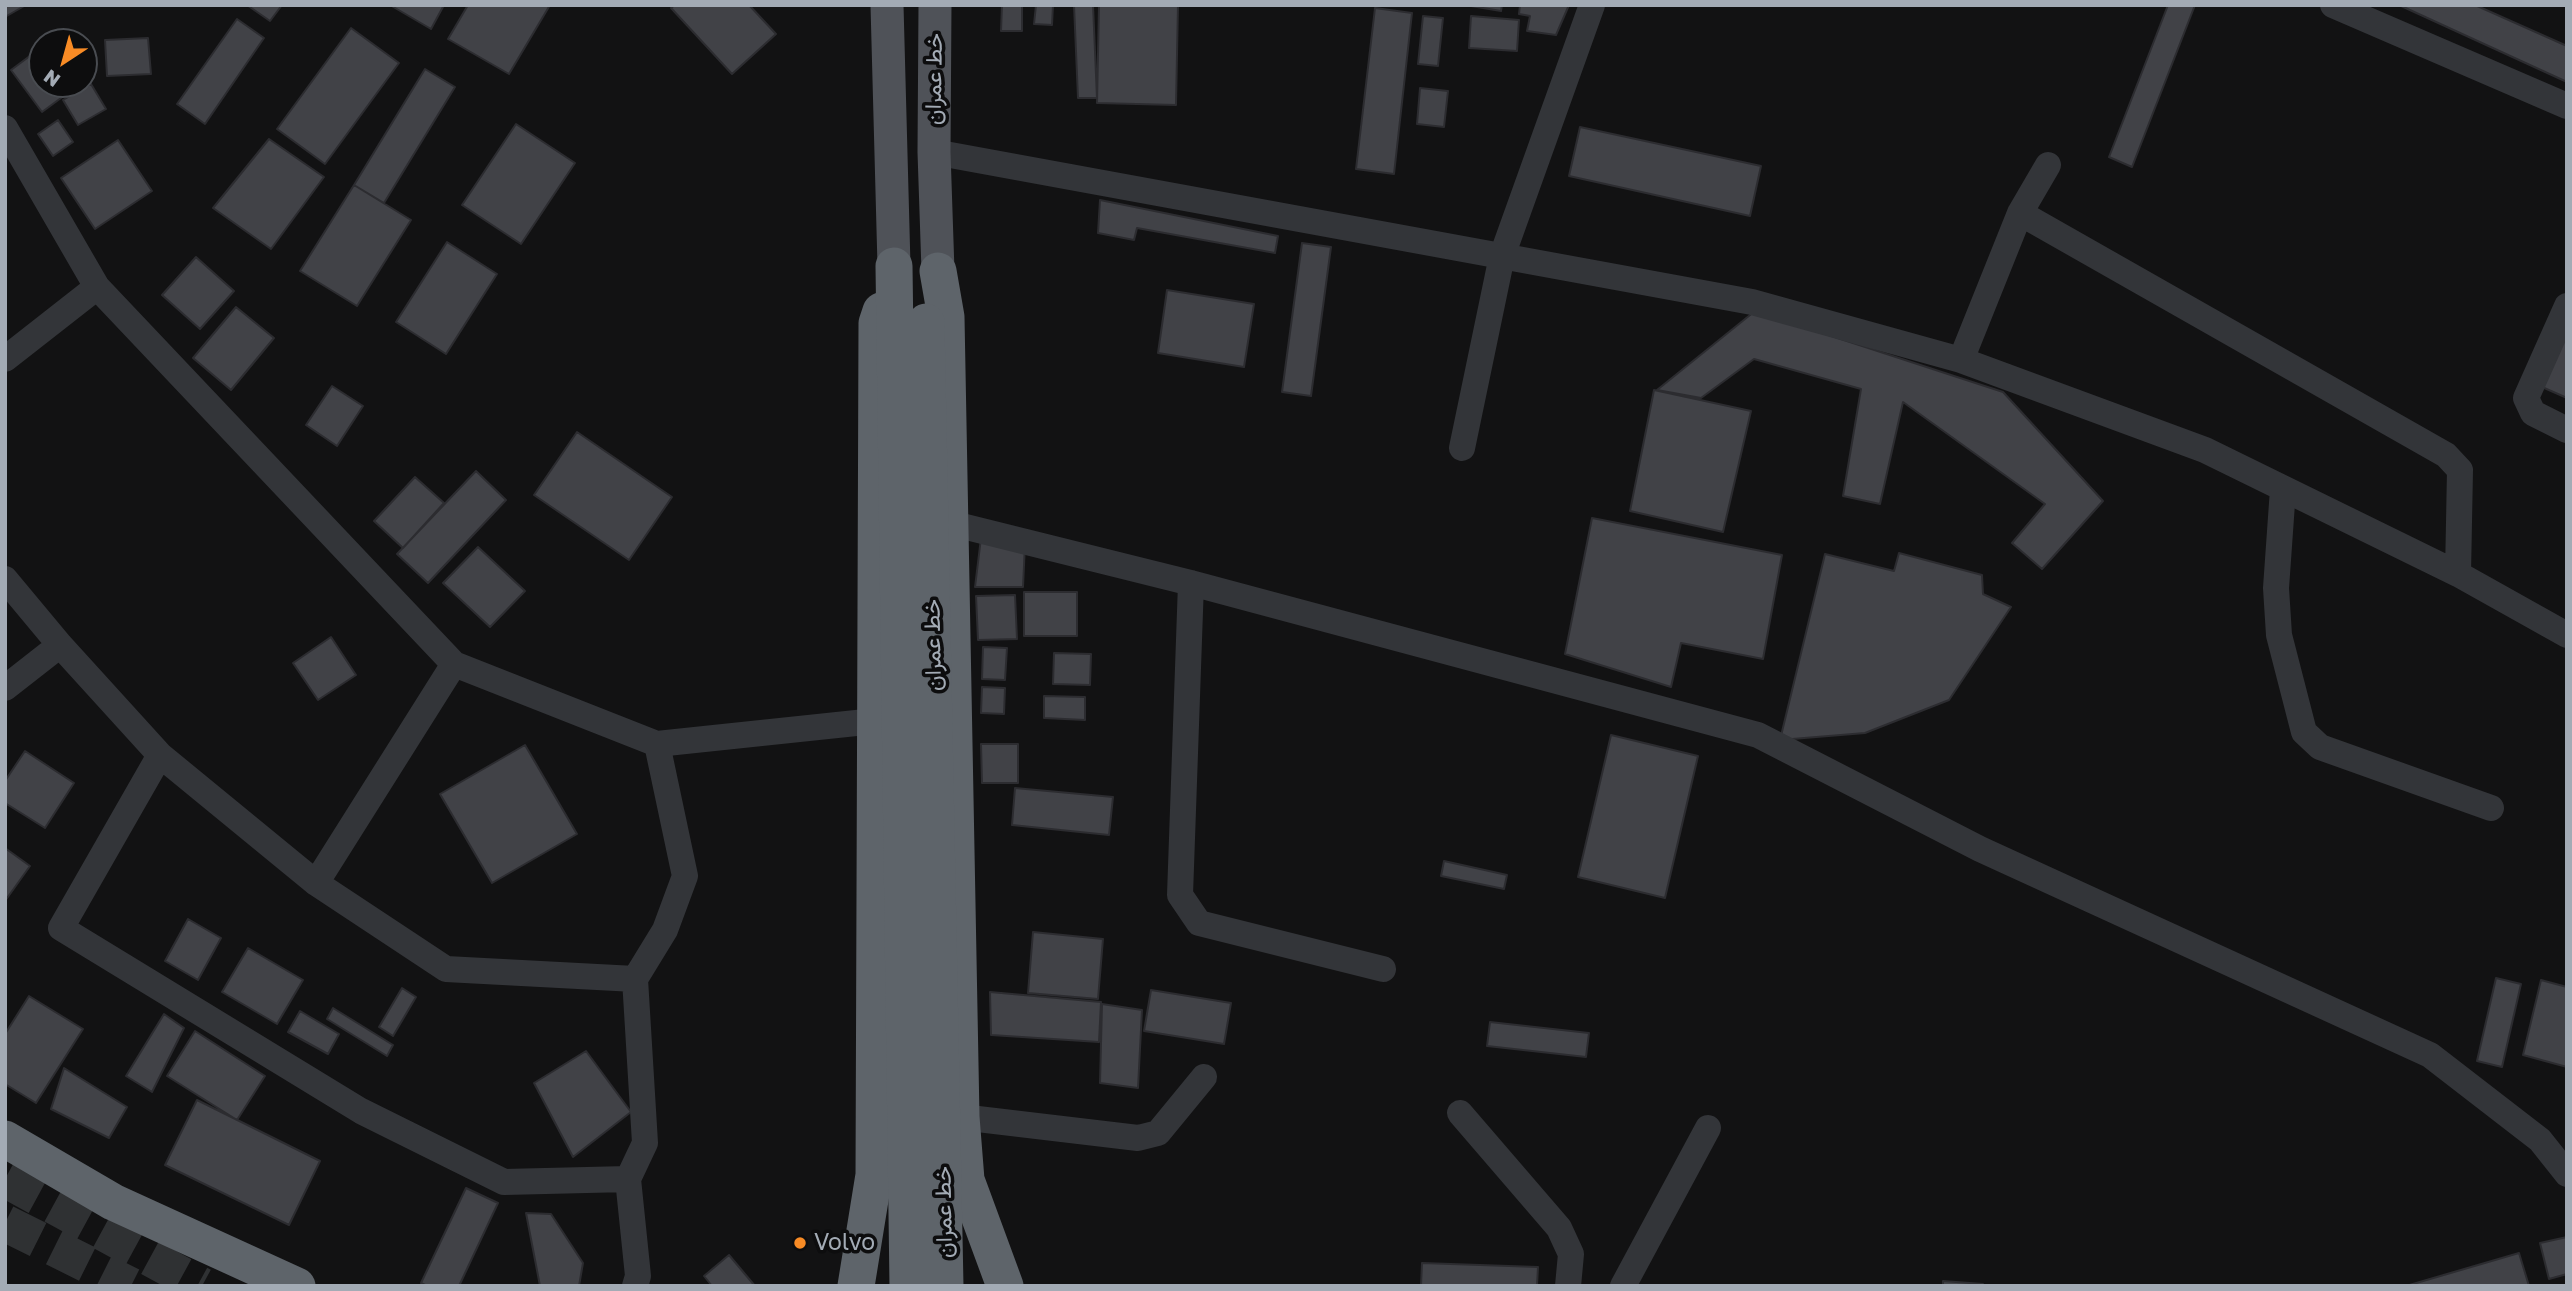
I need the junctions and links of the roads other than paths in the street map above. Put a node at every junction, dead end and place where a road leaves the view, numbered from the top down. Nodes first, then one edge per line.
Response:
1 (887, 5) edge
2 (935, 5) edge
3 (1592, 5) edge
4 (2333, 5) edge
5 (2567, 106) edge
6 (5, 128) edge
7 (934, 152) junction
8 (2048, 165) dead end
9 (2020, 214) junction
10 (1502, 256) junction
11 (894, 266) junction
12 (938, 271) junction
13 (97, 287) junction
14 (2567, 306) edge
15 (5, 359) edge
16 (1961, 360) junction
17 (2567, 430) edge
18 (1462, 449) dead end
19 (2283, 489) junction
20 (950, 523) junction
21 (2458, 574) junction
22 (5, 579) edge
23 (1191, 583) junction
24 (2567, 635) edge
25 (60, 645) junction
26 (454, 664) junction
27 (5, 688) edge
28 (875, 721) junction
29 (657, 744) junction
30 (160, 755) junction
31 (2491, 808) dead end
32 (316, 883) junction
33 (1383, 969) dead end
34 (635, 979) junction
35 (1203, 1077) dead end
36 (1460, 1113) dead end
37 (961, 1117) junction
38 (1708, 1128) dead end
39 (5, 1139) edge
40 (2567, 1174) edge
41 (874, 1175) junction
42 (628, 1179) junction
43 (966, 1180) junction
44 (863, 1241) junction
45 (297, 1286) edge
46 (635, 1286) edge
47 (839, 1286) edge
48 (856, 1286) edge
49 (908, 1286) edge
50 (946, 1286) edge
51 (1004, 1286) edge
52 (1567, 1286) edge
53 (1623, 1286) edge

1 - 11 main road, خط عمران
2 - 7 main road, خط عمران
3 - 10 street
4 - 5 street
6 - 13 street
7 - 10 street
7 - 12 main road, خط عمران
8 - 9 street
9 - 16 street
9 - 21 street
10 - 16 street
10 - 18 street
11 - 28 highway
11 - 49 highway, خط عمران, bridge
12 - 20 highway
12 - 50 highway, خط عمران, bridge
13 - 15 street
13 - 26 street
14 - 17 street
16 - 19 street
19 - 21 street
19 - 31 street
20 - 23 street
20 - 37 highway
21 - 24 street
22 - 25 street
23 - 33 street
23 - 40 street
25 - 27 street
25 - 30 street
26 - 29 street
26 - 32 street
28 - 29 street
28 - 41 highway
29 - 34 street
30 - 32 street
30 - 42 street
32 - 34 street
34 - 42 street
35 - 37 street
36 - 52 street
37 - 43 highway
38 - 53 street
39 - 45 highway
41 - 43 highway
41 - 44 highway
42 - 46 street
43 - 51 highway
44 - 47 highway
44 - 48 highway

